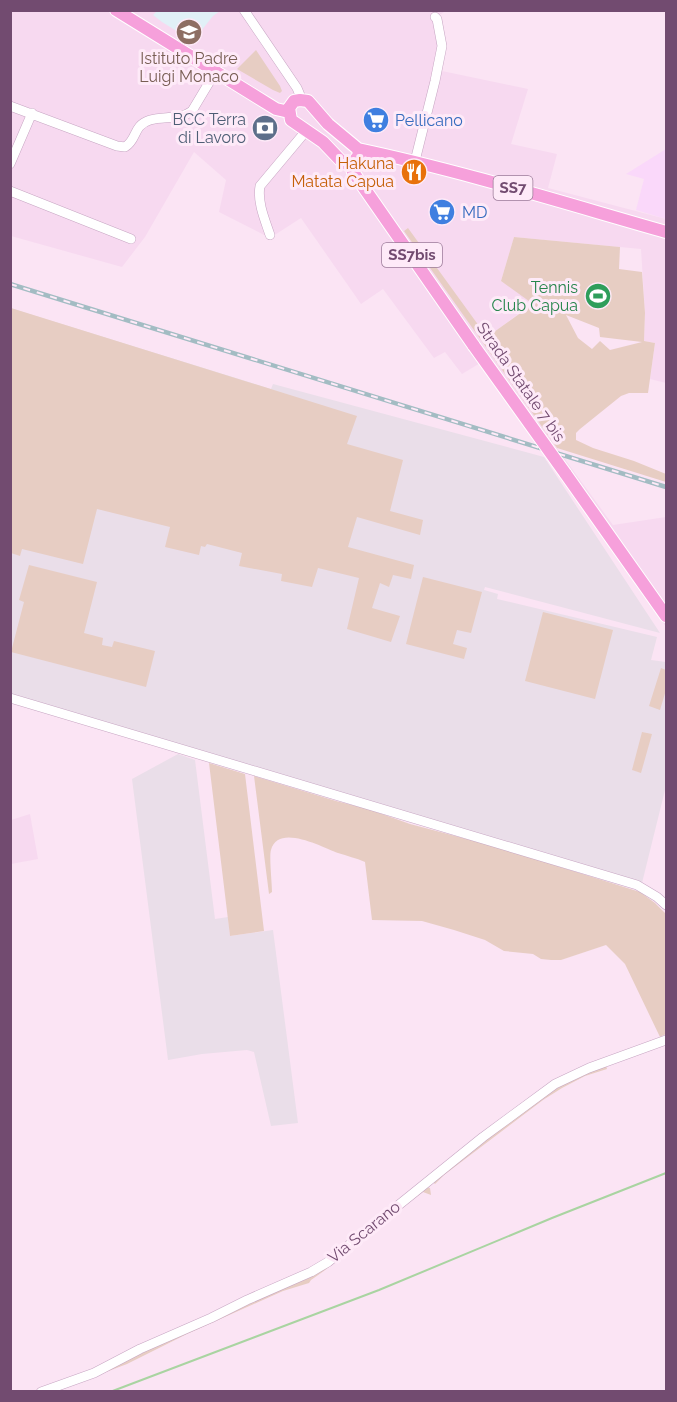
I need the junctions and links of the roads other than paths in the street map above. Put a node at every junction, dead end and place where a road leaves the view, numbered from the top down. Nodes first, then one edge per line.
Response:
1 (116, 10) edge
2 (244, 10) edge
3 (435, 17) dead end
4 (216, 71) junction
5 (302, 100) junction
6 (10, 106) edge
7 (289, 112) junction
8 (32, 113) junction
9 (306, 131) junction
10 (358, 149) junction
11 (415, 162) junction
12 (10, 164) edge
13 (351, 165) junction
14 (10, 191) edge
15 (666, 232) edge
16 (270, 235) dead end
17 (131, 239) dead end
18 (666, 616) edge
19 (10, 698) edge
20 (666, 905) edge
21 (666, 1040) edge
22 (41, 1392) edge

1 - 4 main road
2 - 5 street
3 - 11 street
4 - 7 main road
4 - 8 street
5 - 7 main road
5 - 10 main road, SS7
6 - 8 street
7 - 9 main road
8 - 12 street
9 - 13 main road
9 - 16 street
10 - 11 main road, SS7
10 - 13 main road
11 - 15 main road, SS7
13 - 18 main road, Strada Statale 7 bis / SS7bis, bridge
14 - 17 street
19 - 20 street
21 - 22 street, Via Scarano

